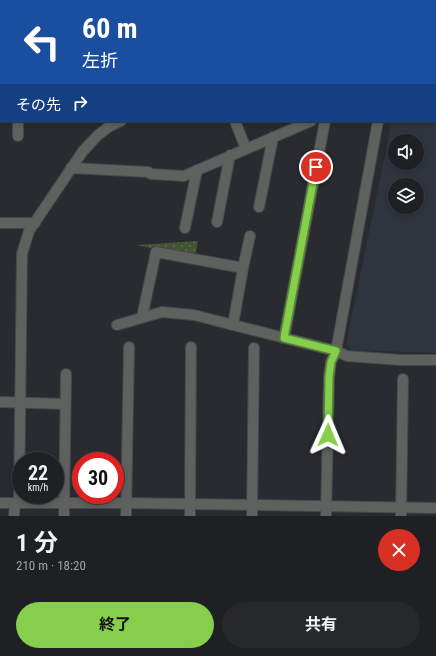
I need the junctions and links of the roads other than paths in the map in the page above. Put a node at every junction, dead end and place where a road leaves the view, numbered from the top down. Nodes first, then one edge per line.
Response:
1 (18, 122) edge
2 (119, 122) edge
3 (235, 122) edge
4 (309, 122) edge
5 (325, 122) edge
6 (378, 122) edge
7 (18, 136) dead end
8 (273, 137) junction
9 (246, 148) junction
10 (230, 156) junction
11 (71, 168) junction
12 (197, 170) junction
13 (259, 207) dead end
14 (217, 222) dead end
15 (0, 223) edge
16 (35, 223) junction
17 (185, 228) dead end
18 (250, 236) dead end
19 (243, 268) junction
20 (142, 318) junction
21 (117, 325) dead end
22 (233, 325) junction
23 (284, 338) junction
24 (129, 347) dead end
25 (191, 347) dead end
26 (254, 348) dead end
27 (336, 351) junction
28 (436, 360) edge
29 (66, 374) dead end
30 (403, 379) dead end
31 (0, 402) edge
32 (20, 402) junction
33 (65, 404) junction
34 (19, 452) edge
35 (0, 503) edge
36 (12, 503) edge
37 (65, 503) junction
38 (126, 503) junction
39 (17, 504) edge
40 (190, 504) junction
41 (252, 505) junction
42 (327, 505) junction
43 (436, 508) edge
44 (401, 512) edge
45 (14, 516) edge
46 (64, 516) edge
47 (126, 516) edge
48 (190, 516) edge
49 (252, 516) edge
50 (326, 516) edge

1 - 7 street
2 - 11 street
3 - 9 street
4 - 8 street
5 - 23 street
6 - 27 street
8 - 9 street
8 - 13 street
9 - 10 street
10 - 12 street
10 - 14 street
11 - 12 street
11 - 16 street
12 - 17 street
15 - 16 street
16 - 32 street
18 - 19 street
19 - 20 street
19 - 22 street
20 - 21 street
20 - 22 street
22 - 23 street
23 - 27 street
24 - 38 street
25 - 40 street
26 - 41 street
27 - 28 street
27 - 42 street
29 - 33 street
30 - 44 street
31 - 32 street
32 - 33 street
32 - 34 street
33 - 37 street
35 - 36 street
37 - 38 street
37 - 46 street
38 - 40 street
38 - 47 street
39 - 45 street
40 - 41 street
40 - 48 street
41 - 42 street
41 - 49 street
42 - 44 street
42 - 50 street
43 - 44 street

